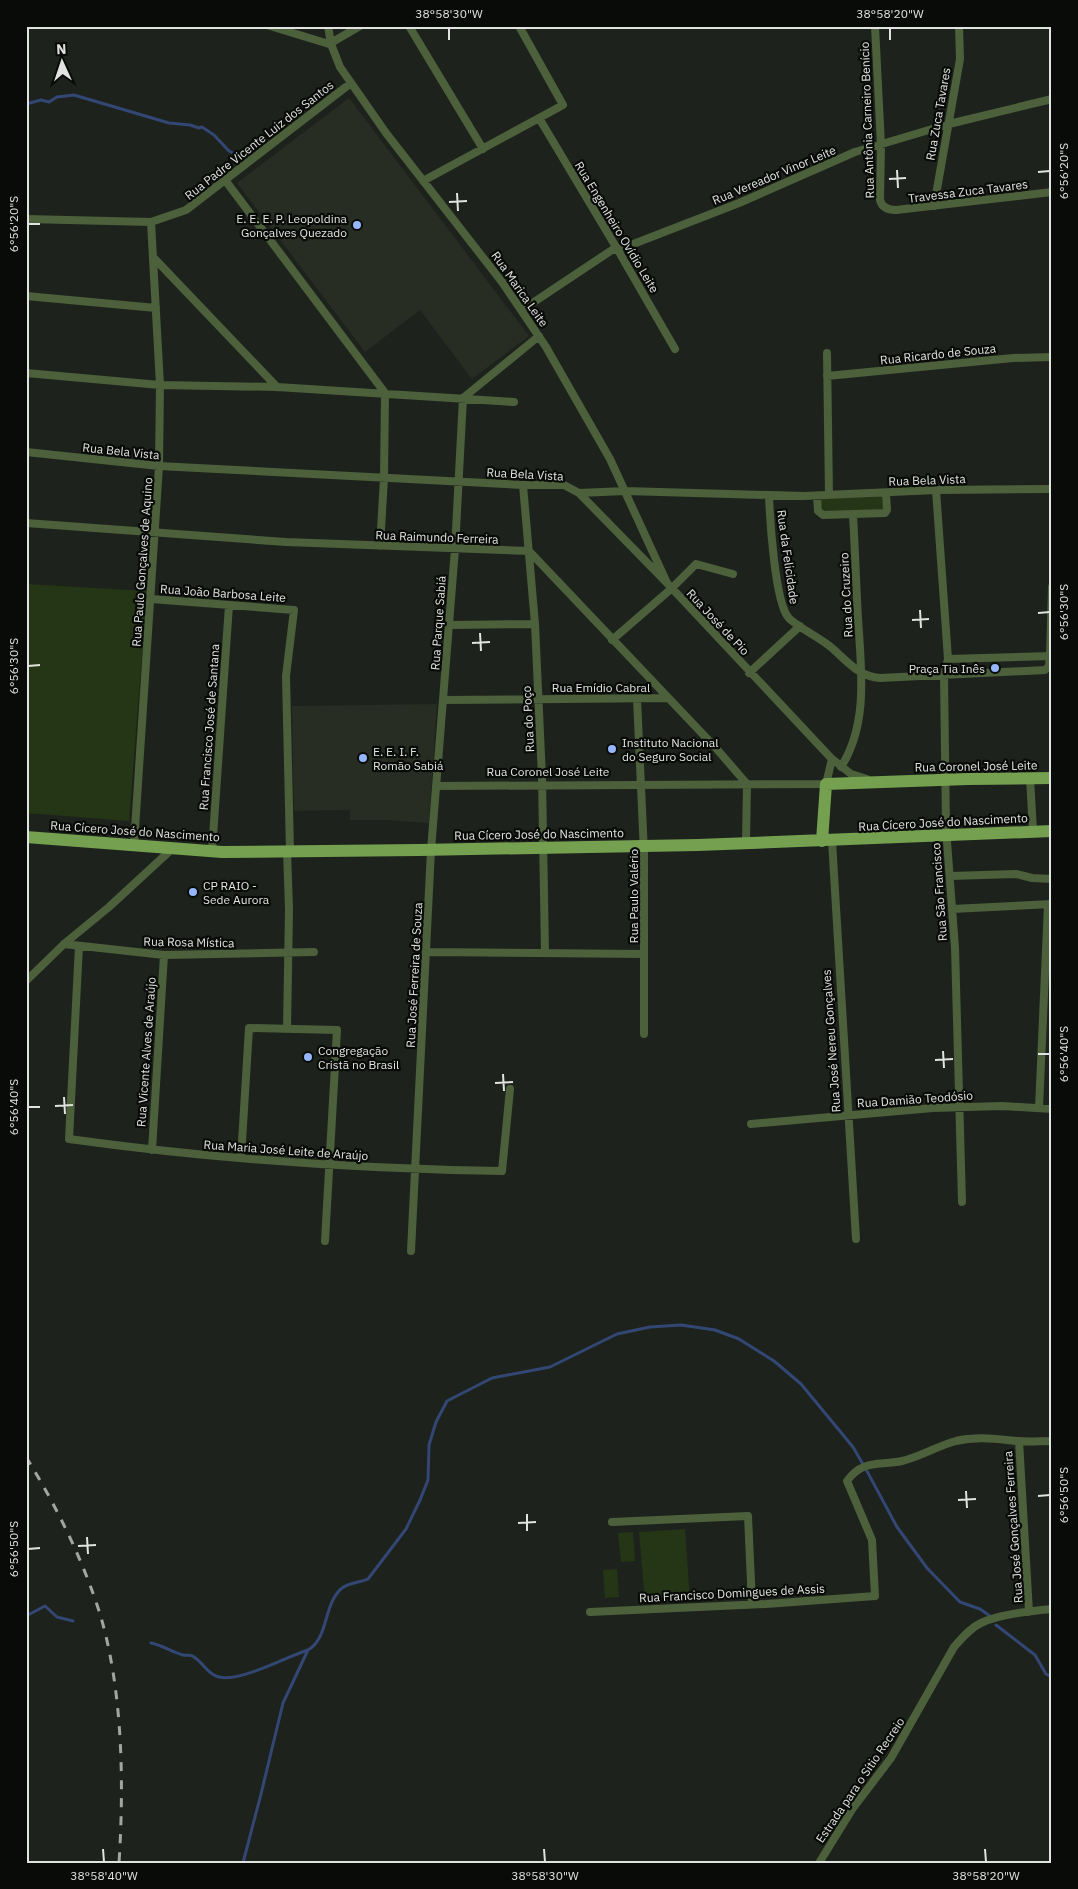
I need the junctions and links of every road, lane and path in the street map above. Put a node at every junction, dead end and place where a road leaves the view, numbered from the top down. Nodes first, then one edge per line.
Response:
1 (270, 26) edge
2 (328, 26) edge
3 (360, 26) edge
4 (410, 26) edge
5 (519, 26) edge
6 (875, 26) edge
7 (959, 26) edge
8 (321, 41) junction
9 (330, 43) junction
10 (340, 67) junction
11 (351, 83) junction
12 (1052, 99) edge
13 (539, 118) junction
14 (947, 125) junction
15 (881, 145) junction
16 (483, 148) junction
17 (226, 180) junction
18 (423, 181) junction
19 (1052, 192) edge
20 (934, 206) junction
21 (887, 209) joint
22 (26, 219) edge
23 (151, 222) junction
24 (618, 249) junction
25 (153, 257) junction
26 (26, 296) edge
27 (156, 308) junction
28 (522, 310) junction
29 (540, 336) junction
30 (675, 348) dead end
31 (827, 353) dead end
32 (1052, 357) edge
33 (26, 373) edge
34 (827, 376) junction
35 (160, 385) junction
36 (277, 387) junction
37 (385, 393) junction
38 (463, 398) junction
39 (514, 402) dead end
40 (26, 452) edge
41 (159, 466) junction
42 (384, 478) junction
43 (458, 482) junction
44 (523, 485) junction
45 (1052, 489) edge
46 (936, 490) junction
47 (625, 491) junction
48 (579, 493) junction
49 (886, 493) junction
50 (829, 495) junction
51 (769, 496) junction
52 (817, 496) junction
53 (853, 515) junction
54 (26, 523) edge
55 (155, 533) junction
56 (380, 546) junction
57 (455, 549) junction
58 (529, 551) junction
59 (733, 574) dead end
60 (669, 586) junction
61 (1052, 586) edge
62 (151, 599) junction
63 (229, 605) junction
64 (535, 624) junction
65 (449, 625) junction
66 (800, 626) junction
67 (612, 640) junction
68 (1051, 656) edge
69 (948, 659) junction
70 (749, 673) junction
71 (861, 673) junction
72 (944, 676) junction
73 (668, 698) junction
74 (538, 699) junction
75 (637, 699) junction
76 (444, 700) junction
77 (832, 760) junction
78 (840, 767) junction
79 (1030, 778) junction
80 (1052, 778) edge
81 (946, 780) junction
82 (900, 782) junction
83 (641, 784) junction
84 (747, 784) junction
85 (826, 784) junction
86 (542, 785) junction
87 (436, 786) junction
88 (1033, 831) junction
89 (1052, 831) edge
90 (947, 836) junction
91 (26, 837) edge
92 (827, 841) junction
93 (134, 844) junction
94 (746, 844) junction
95 (644, 846) junction
96 (173, 848) junction
97 (544, 848) junction
98 (431, 850) junction
99 (212, 851) junction
100 (288, 851) junction
101 (950, 876) junction
102 (1052, 879) edge
103 (1050, 905) edge
104 (952, 909) junction
105 (64, 944) junction
106 (78, 946) junction
107 (314, 952) dead end
108 (426, 952) junction
109 (288, 953) junction
110 (545, 953) junction
111 (644, 954) junction
112 (164, 955) junction
113 (26, 981) edge
114 (287, 1029) junction
115 (644, 1034) dead end
116 (510, 1089) dead end
117 (960, 1107) junction
118 (1039, 1108) junction
119 (1052, 1108) edge
120 (850, 1115) junction
121 (751, 1124) dead end
122 (152, 1150) junction
123 (241, 1158) junction
124 (329, 1165) junction
125 (416, 1170) junction
126 (962, 1202) dead end
127 (856, 1239) dead end
128 (325, 1241) dead end
129 (411, 1251) dead end
130 (1019, 1441) junction
131 (1052, 1441) edge
132 (612, 1522) dead end
133 (752, 1604) junction
134 (1052, 1609) edge
135 (590, 1612) dead end
136 (1030, 1612) junction
137 (819, 1863) edge

1 - 8 street
2 - 9 street, Rua Marica Leite
3 - 9 street
4 - 16 street
5 - 13 street
6 - 15 street, Rua Antônia Carneiro Benício
7 - 14 street, Rua Zuca Tavares
8 - 9 street
8 - 10 street
9 - 10 street, Rua Marica Leite
10 - 11 street, Rua Marica Leite
11 - 17 street, Rua Padre Vicente Luiz dos Santos
11 - 18 street, Rua Marica Leite
12 - 14 street, Rua Vereador Vinor Leite
13 - 16 street
13 - 24 street, Rua Engenheiro Ovídio Leite
14 - 15 street, Rua Vereador Vinor Leite
14 - 20 street, Rua Zuca Tavares
15 - 21 street, Rua Antônia Carneiro Benício
15 - 24 street, Rua Vereador Vinor Leite
16 - 18 street
17 - 23 street, Rua Padre Vicente Luiz dos Santos
17 - 37 street
18 - 28 street, Rua Marica Leite
19 - 20 street, Travessa Zuca Tavares
20 - 21 street, Travessa Zuca Tavares
22 - 23 street
23 - 25 street, Rua Paulo Gonçalves de Aquino
24 - 28 street, Rua Vereador Vinor Leite
24 - 30 street, Rua Engenheiro Ovídio Leite
25 - 27 street, Rua Paulo Gonçalves de Aquino
25 - 36 street
26 - 27 street
27 - 35 street, Rua Paulo Gonçalves de Aquino
28 - 29 street, Rua Marica Leite
29 - 38 street
29 - 47 street, Rua Marica Leite
31 - 34 street
32 - 34 street, Rua Ricardo de Souza
33 - 35 street
34 - 50 street
35 - 36 street
35 - 41 street, Rua Paulo Gonçalves de Aquino
36 - 37 street
37 - 38 street
37 - 42 street
38 - 39 street
38 - 43 street, Rua Parque Sabiá
40 - 41 street, Rua Bela Vista
41 - 42 street, Rua Bela Vista
41 - 55 street, Rua Paulo Gonçalves de Aquino
42 - 43 street, Rua Bela Vista
42 - 56 street
43 - 44 street, Rua Bela Vista
43 - 57 street, Rua Parque Sabiá
44 - 48 street, Rua Bela Vista
44 - 58 street, Rua do Poço
45 - 46 street, Rua Bela Vista
46 - 49 street, Rua Bela Vista
46 - 69 street, Rua São Francisco
47 - 48 street, Rua Bela Vista
47 - 51 street, Rua Bela Vista
47 - 60 street, Rua Marica Leite
48 - 60 street, Rua José de Pio
49 - 50 street, Rua Bela Vista
49 - 53 street
50 - 52 street, Rua Bela Vista
51 - 52 street, Rua Bela Vista
51 - 66 street, Rua da Felicidade
52 - 53 street
53 - 71 street, Rua do Cruzeiro
54 - 55 street, Rua Raimundo Ferreira
55 - 56 street, Rua Raimundo Ferreira
55 - 62 street, Rua Paulo Gonçalves de Aquino
56 - 57 street, Rua Raimundo Ferreira
57 - 58 street, Rua Raimundo Ferreira
57 - 65 street, Rua Parque Sabiá
58 - 64 street, Rua do Poço
58 - 67 street
59 - 60 street
60 - 67 street
60 - 70 street, Rua José de Pio
61 - 68 street
62 - 63 street, Rua João Barbosa Leite
62 - 93 street, Rua Paulo Gonçalves de Aquino
63 - 99 street, Rua Francisco José de Santana
63 - 100 street, Rua João Barbosa Leite
64 - 65 street
64 - 74 street, Rua do Poço
65 - 76 street, Rua Parque Sabiá
66 - 70 street
66 - 71 street, Rua da Felicidade
67 - 73 street
68 - 69 street
68 - 72 street
69 - 72 street, Rua São Francisco
70 - 77 street, Rua José de Pio
71 - 72 street
71 - 78 street
72 - 81 street, Rua São Francisco
73 - 75 street, Rua Emídio Cabral
73 - 84 street
74 - 75 street, Rua Emídio Cabral
74 - 76 street, Rua Emídio Cabral
74 - 86 street, Rua do Poço
75 - 83 street, Rua Paulo Valério
76 - 87 street, Rua Parque Sabiá
77 - 78 street, Rua José de Pio
77 - 85 street, Rua José Nereu Gonçalves
78 - 82 street, Rua Coronel José Leite
79 - 80 main road, Rua Coronel José Leite
79 - 81 main road, Rua Coronel José Leite
79 - 88 street
81 - 82 main road, Rua Coronel José Leite
81 - 90 street, Rua São Francisco
82 - 85 main road, Rua Coronel José Leite
83 - 84 street, Rua Coronel José Leite
83 - 86 street, Rua Coronel José Leite
83 - 95 street, Rua Paulo Valério
84 - 85 street, Rua Coronel José Leite
84 - 94 street
85 - 92 main road, Rua José Nereu Gonçalves
86 - 87 street, Rua Coronel José Leite
86 - 97 street, Rua do Poço
87 - 98 street, Rua Parque Sabiá
88 - 89 main road, Rua Cícero José do Nascimento
88 - 90 main road, Rua Cícero José do Nascimento
90 - 92 main road, Rua Cícero José do Nascimento
90 - 101 street, Rua São Francisco
91 - 93 main road, Rua Cícero José do Nascimento
92 - 94 main road, Rua Cícero José do Nascimento
92 - 120 street, Rua José Nereu Gonçalves
93 - 96 main road, Rua Cícero José do Nascimento
94 - 95 main road, Rua Cícero José do Nascimento
95 - 97 main road, Rua Cícero José do Nascimento
95 - 111 street, Rua Paulo Valério
96 - 99 main road, Rua Cícero José do Nascimento
96 - 105 street
97 - 98 main road, Rua Cícero José do Nascimento
97 - 110 street, Rua do Poço
98 - 100 main road, Rua Cícero José do Nascimento
98 - 108 street, Rua José Ferreira de Souza
99 - 100 main road, Rua Cícero José do Nascimento
100 - 109 street
101 - 102 street
101 - 104 street, Rua São Francisco
103 - 104 street
103 - 118 street
104 - 117 street, Rua São Francisco
105 - 106 street, Rua Rosa Mística
105 - 113 street
106 - 112 street, Rua Rosa Mística
106 - 122 street, Rua Maria José Leite de Araújo
107 - 109 street, Rua Rosa Mística
108 - 110 street
108 - 125 street, Rua José Ferreira de Souza
109 - 112 street, Rua Rosa Mística
109 - 114 street
110 - 111 street
111 - 115 street, Rua Paulo Valério
112 - 122 street, Rua Vicente Alves de Araújo
114 - 123 street
114 - 124 street
116 - 125 street, Rua Maria José Leite de Araújo
117 - 118 street, Rua Damião Teodósio
117 - 120 street, Rua Damião Teodósio
117 - 126 street, Rua São Francisco
118 - 119 street, Rua Damião Teodósio
120 - 121 street, Rua Damião Teodósio
120 - 127 street, Rua José Nereu Gonçalves
122 - 123 street, Rua Maria José Leite de Araújo
123 - 124 street, Rua Maria José Leite de Araújo
124 - 125 street, Rua Maria José Leite de Araújo
124 - 128 street
125 - 129 street, Rua José Ferreira de Souza
130 - 131 street
130 - 133 street, Rua Francisco Domingues de Assis
130 - 136 street, Rua José Gonçalves Ferreira
132 - 133 street
133 - 135 street, Rua Francisco Domingues de Assis
134 - 136 street, Estrada para o Sítio Recreio
136 - 137 street, Estrada para o Sítio Recreio

